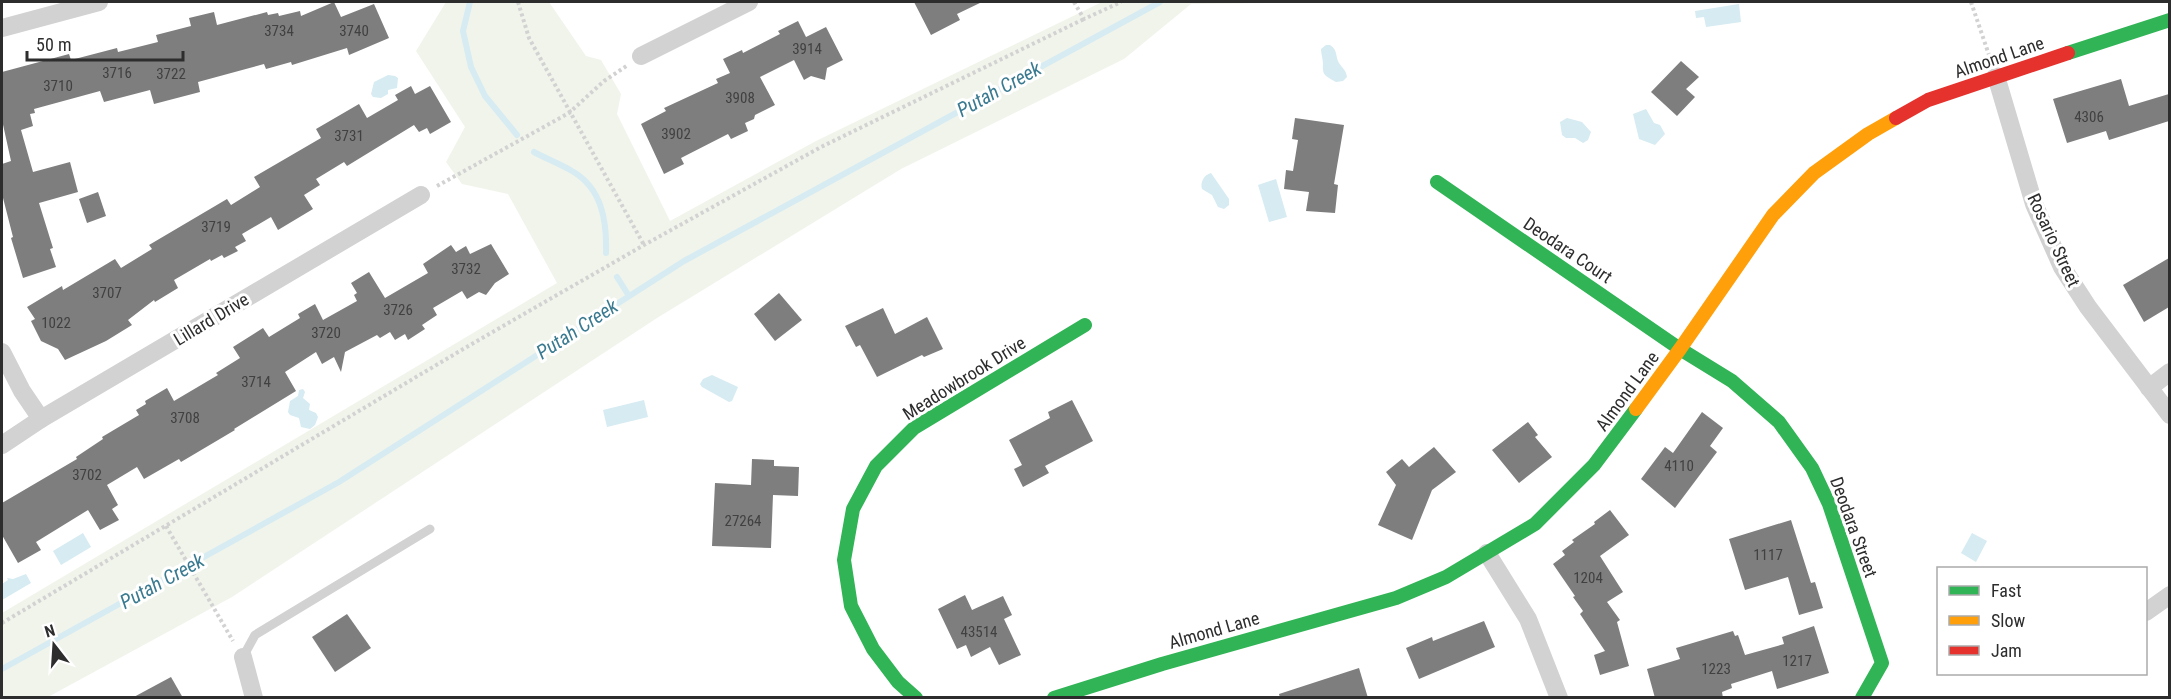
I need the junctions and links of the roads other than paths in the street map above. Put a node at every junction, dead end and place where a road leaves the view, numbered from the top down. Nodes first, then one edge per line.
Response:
1 (99, 2) edge
2 (749, 2) edge
3 (2169, 20) edge
4 (2, 28) edge
5 (641, 56) road end
6 (1996, 76) junction
7 (1437, 182) dead end
8 (421, 195) road end
9 (1085, 325) dead end
10 (1680, 349) junction
11 (2, 352) edge
12 (2169, 372) edge
13 (2148, 388) junction
14 (2169, 416) edge
15 (41, 419) junction
16 (2, 445) edge
17 (430, 529) dead end
18 (1487, 553) junction
19 (2169, 595) edge
20 (2147, 611) edge
21 (243, 657) joint
22 (254, 698) edge
23 (916, 698) edge
24 (1054, 698) edge
25 (1559, 698) edge
26 (1862, 698) edge

1 - 4 street
2 - 5 street
3 - 6 street, Almond Lane
6 - 10 street, Almond Lane
6 - 13 street, Rosario Street
7 - 10 street, Deodara Court
8 - 15 street, Lillard Drive
9 - 23 street, Meadowbrook Drive
10 - 18 street, Almond Lane
10 - 26 street, Deodara Street
11 - 15 street
12 - 13 street
13 - 14 street, Rosario Street
15 - 16 street, Lillard Drive
17 - 21 lane
18 - 24 street, Almond Lane
18 - 25 street
19 - 20 street
21 - 22 street

